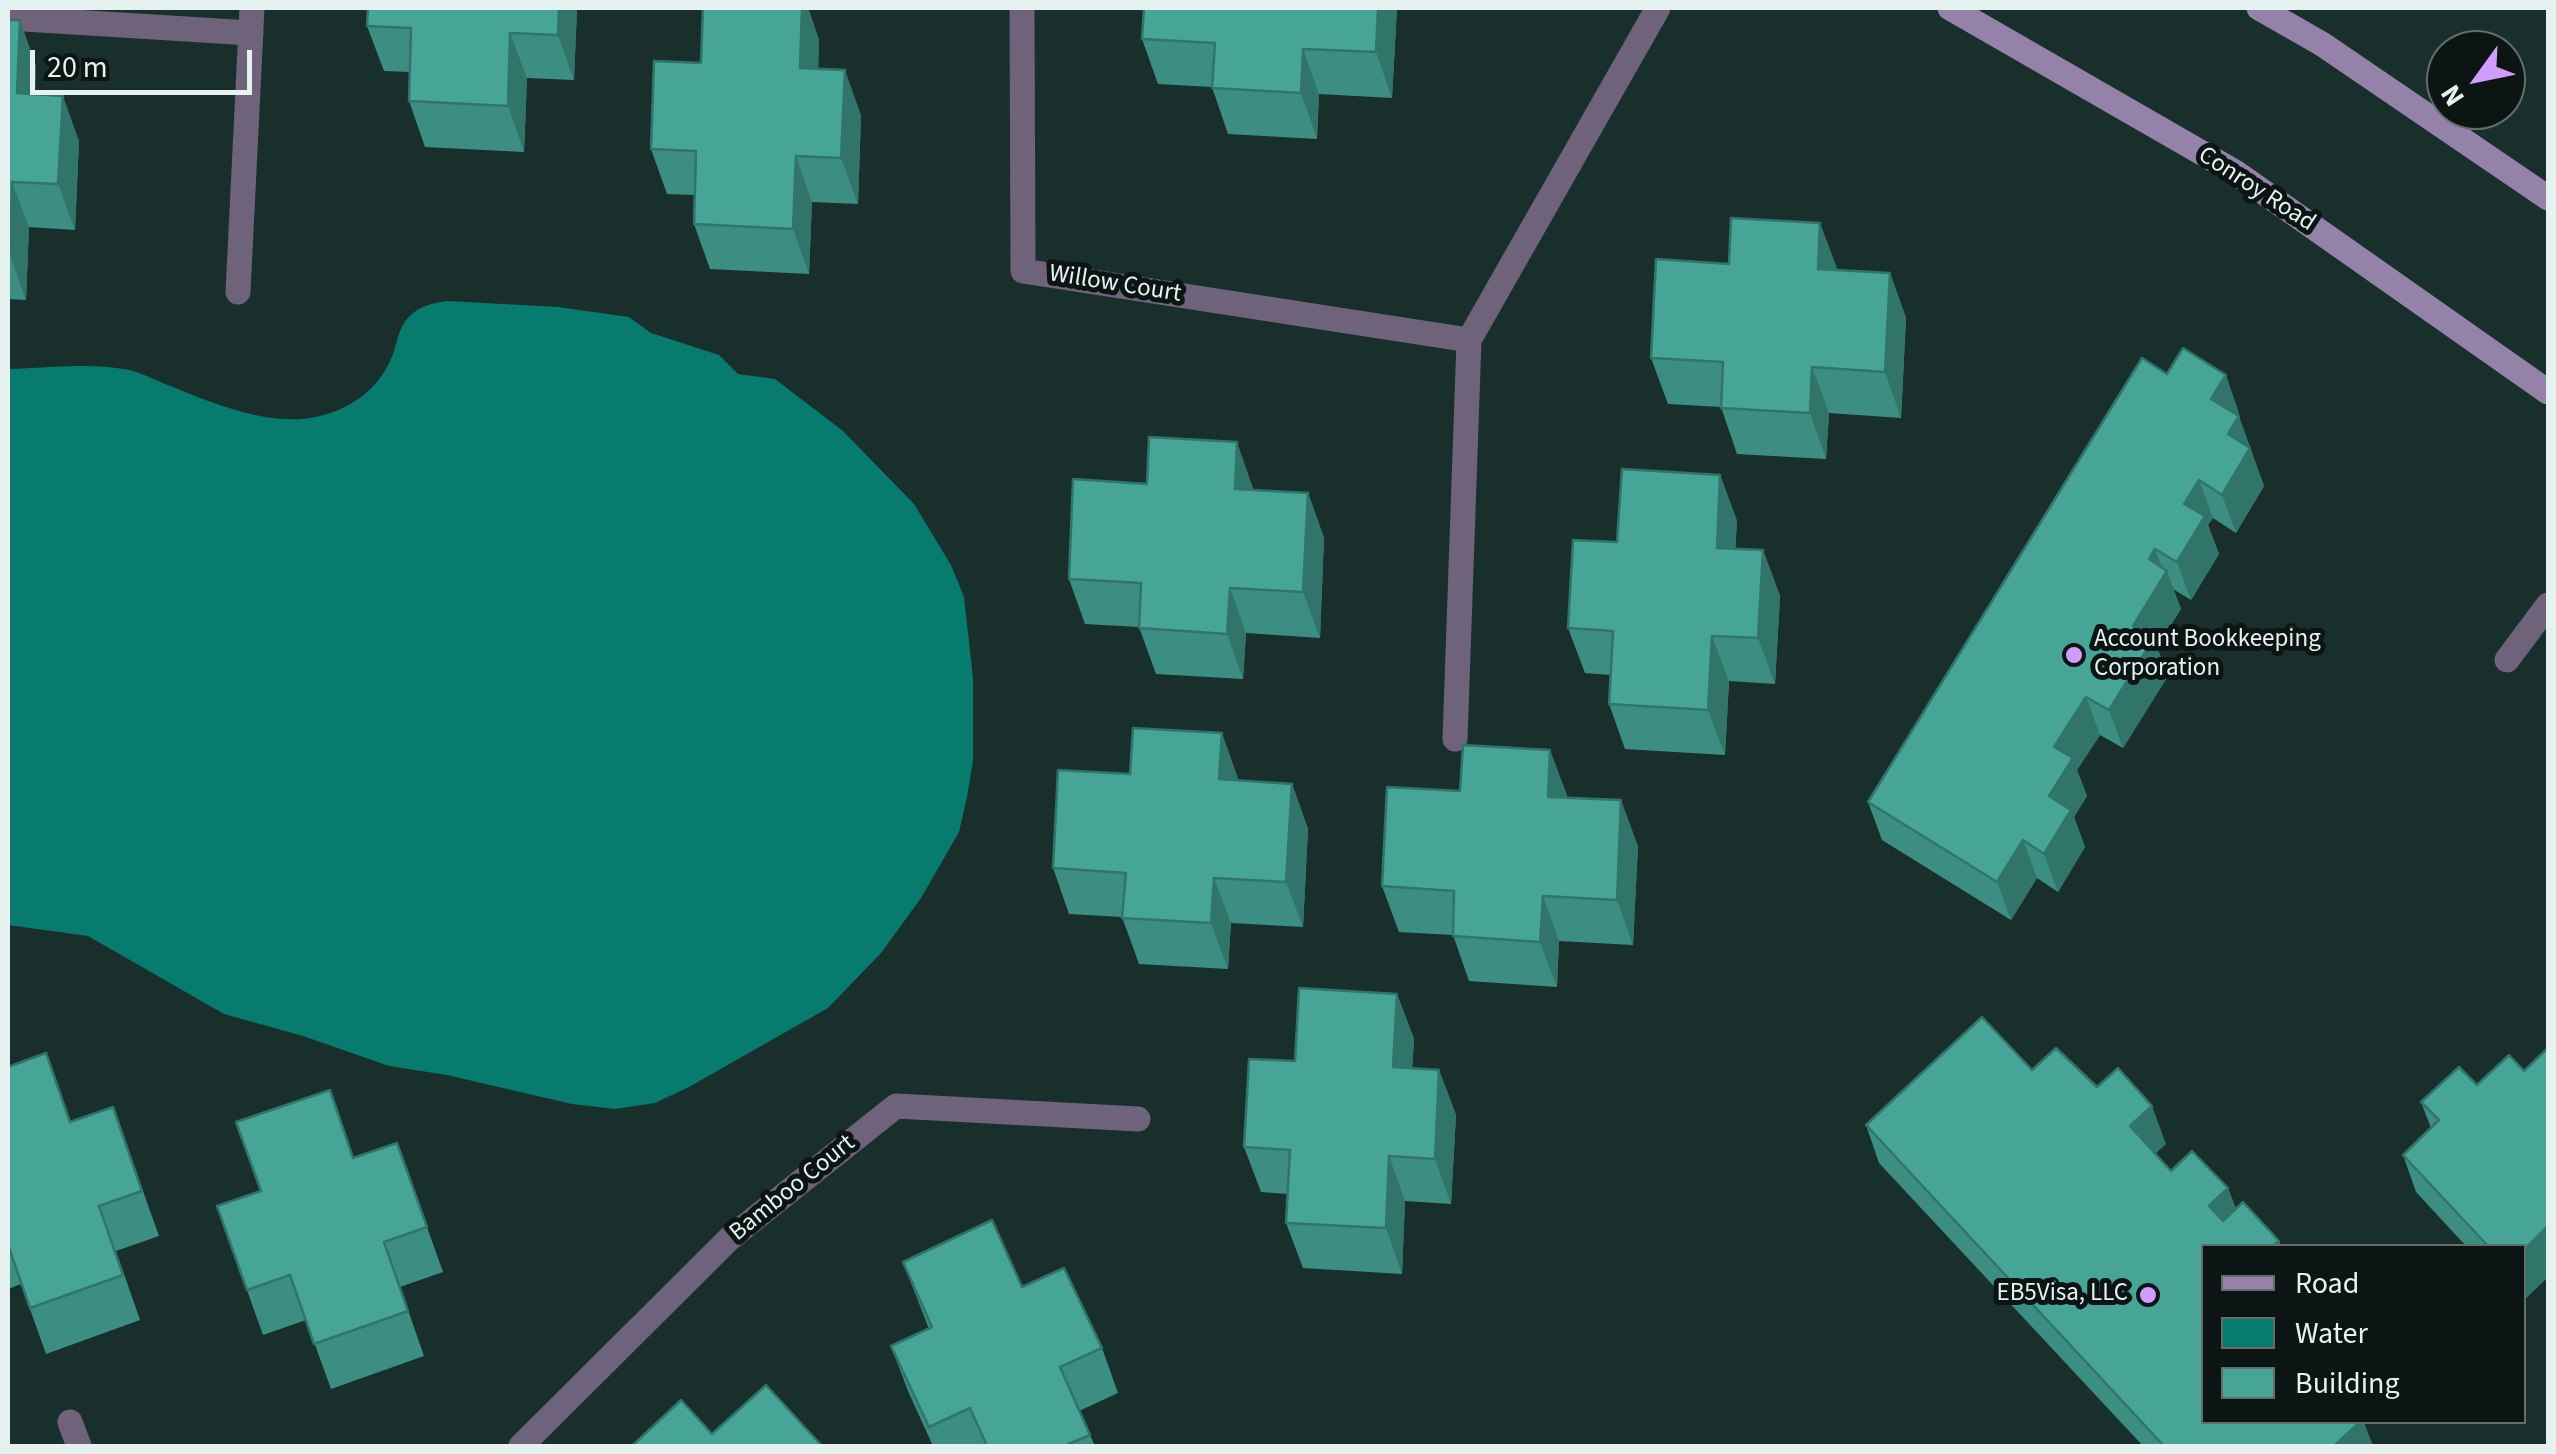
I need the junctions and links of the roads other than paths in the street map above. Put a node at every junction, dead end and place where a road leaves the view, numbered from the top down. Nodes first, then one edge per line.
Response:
1 (1022, 8) edge
2 (1658, 8) edge
3 (1950, 8) edge
4 (2260, 8) edge
5 (8, 18) edge
6 (252, 20) edge
7 (2548, 198) edge
8 (238, 292) dead end
9 (1469, 340) junction
10 (2548, 392) edge
11 (2548, 605) edge
12 (2508, 660) dead end
13 (1455, 739) dead end
14 (1138, 1119) dead end
15 (70, 1422) dead end
16 (79, 1446) edge
17 (521, 1446) edge

1 - 9 lane, Willow Court
2 - 9 lane
3 - 10 main road, Conroy Road
4 - 7 main road
5 - 6 lane
6 - 8 lane
9 - 13 lane
11 - 12 lane
14 - 17 lane, Bamboo Court
15 - 16 lane

